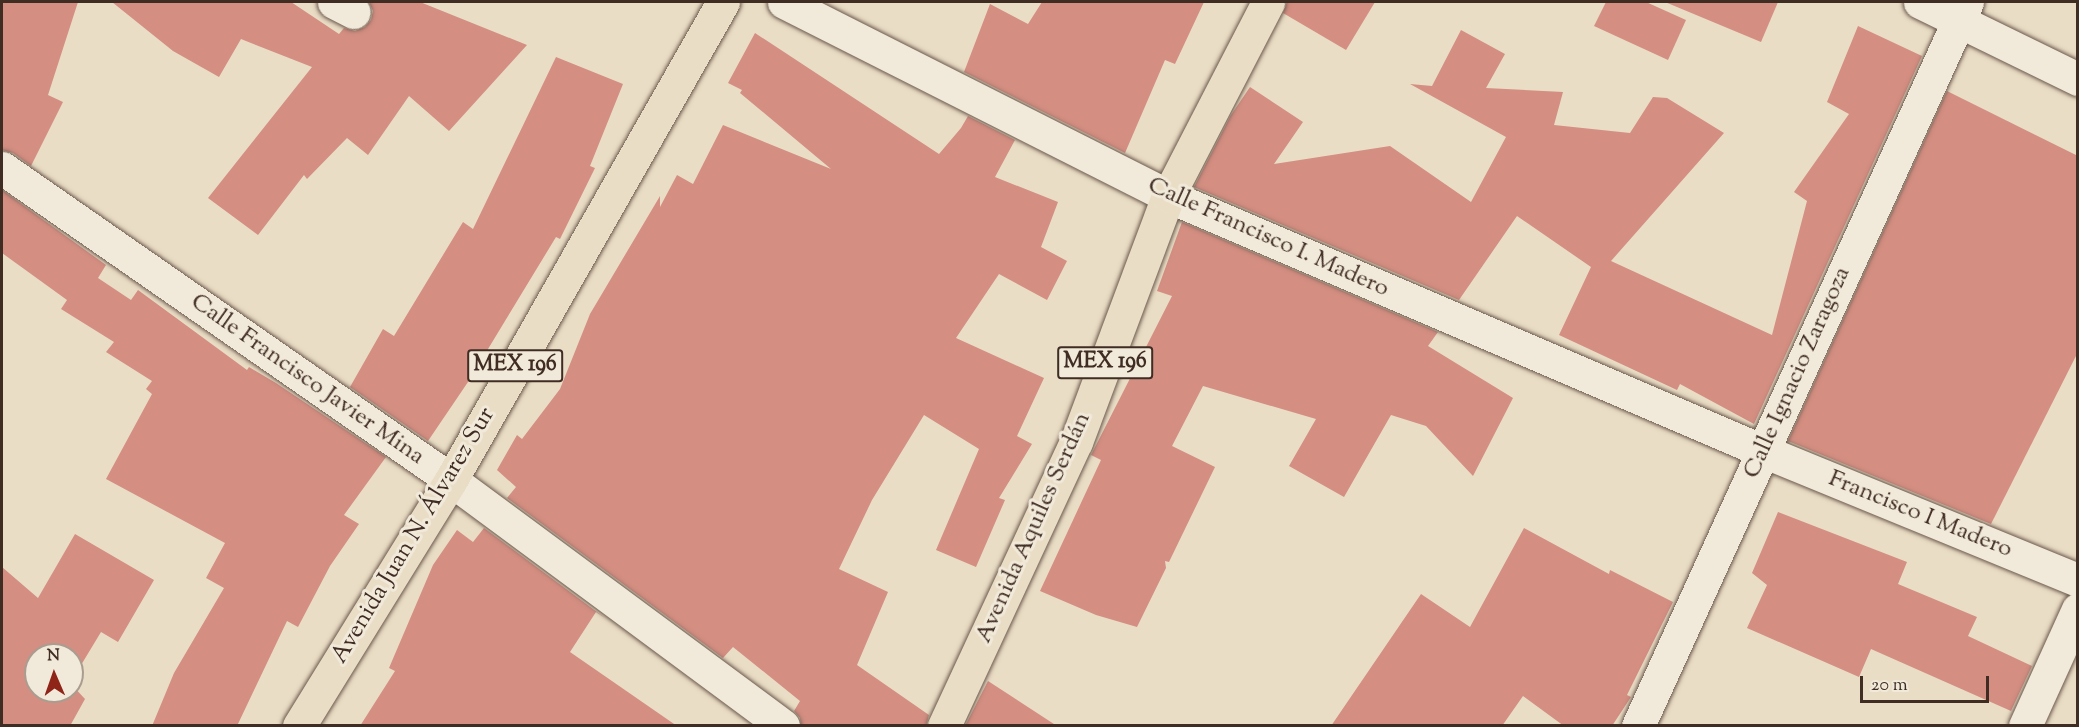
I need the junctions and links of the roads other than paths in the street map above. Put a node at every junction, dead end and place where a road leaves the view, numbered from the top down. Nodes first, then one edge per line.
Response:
1 (723, 2) edge
2 (784, 2) edge
3 (1268, 2) edge
4 (1920, 2) edge
5 (1963, 11) edge
6 (2078, 79) edge
7 (2, 168) edge
8 (1168, 196) junction
9 (1763, 451) junction
10 (451, 480) junction
11 (2078, 580) edge
12 (2078, 609) edge
13 (299, 726) edge
14 (783, 726) edge
15 (944, 726) edge
16 (1638, 726) edge
17 (2025, 726) edge

1 - 10 main road, Avenida Juan N. Álvarez Sur / MEX 196
2 - 8 street, Calle Francisco I. Madero
3 - 8 main road, Avenida Aquiles Serdán / MEX 196
4 - 5 street
5 - 6 street
5 - 9 street, Calle Ignacio Zaragoza
7 - 10 street, Calle Francisco Javier Mina
8 - 9 street, Calle Francisco I. Madero
8 - 15 main road, Avenida Aquiles Serdán / MEX 196
9 - 11 street, Francisco I Madero
9 - 16 street, Calle Ignacio Zaragoza
10 - 13 main road, Avenida Juan N. Álvarez Sur / MEX 196
10 - 14 street, Calle Francisco Javier Mina
12 - 17 street

